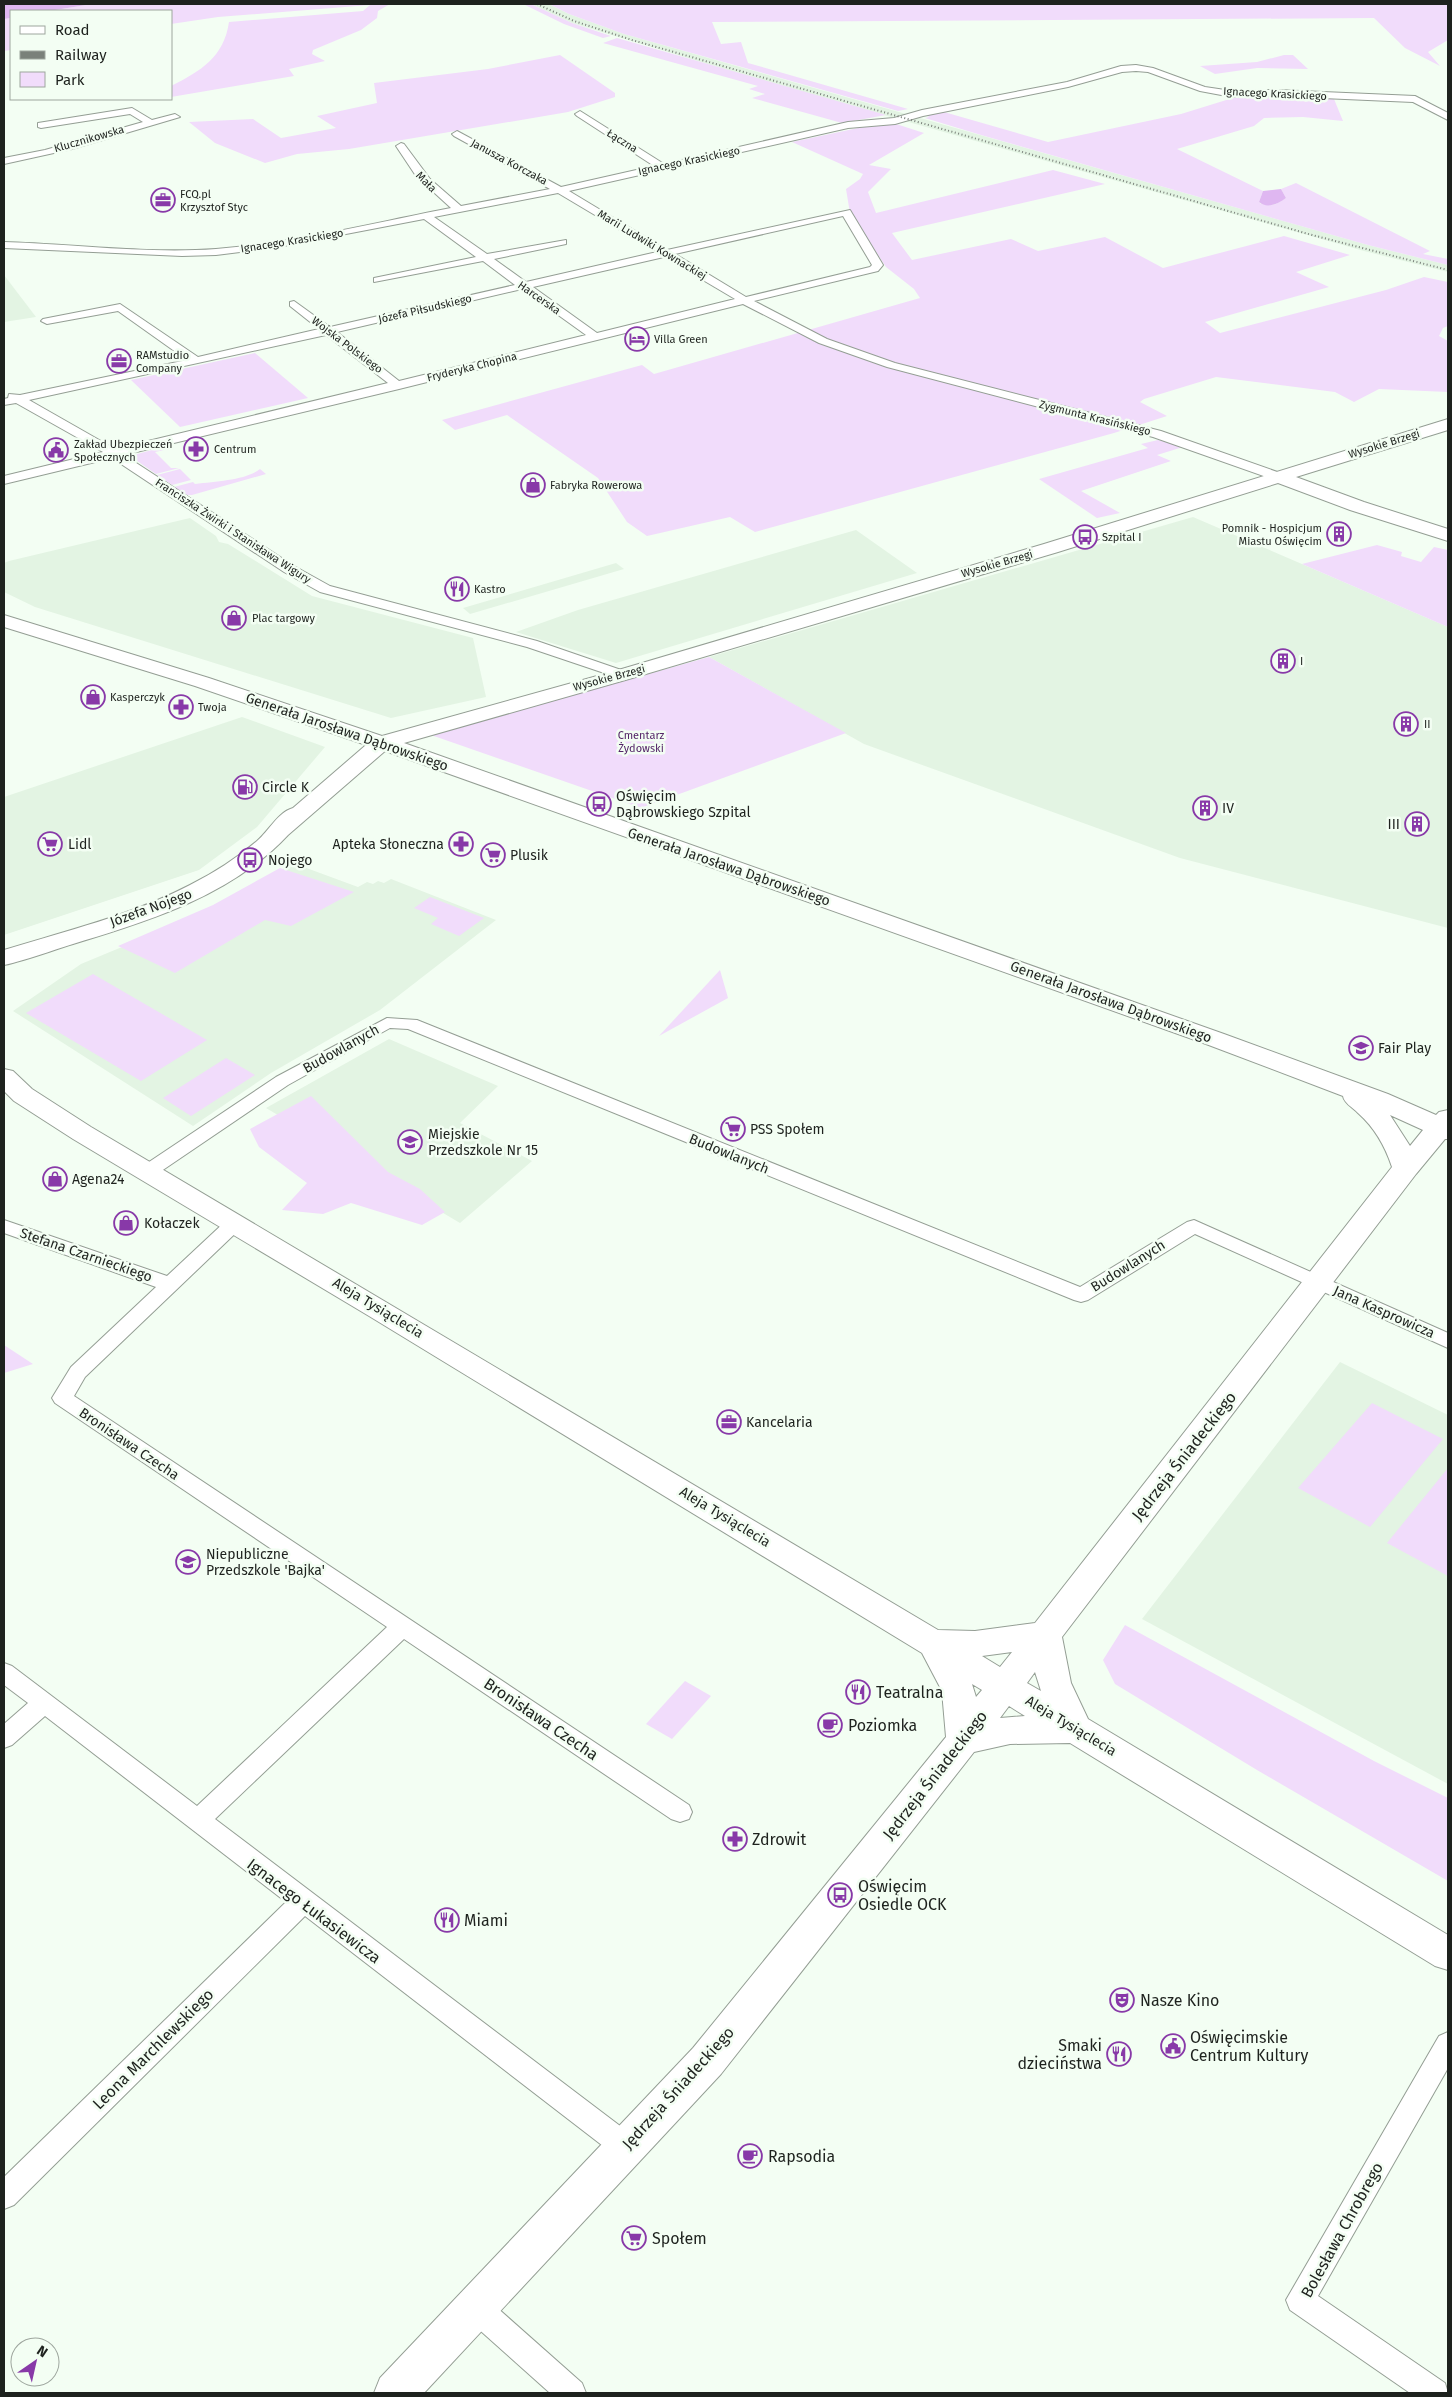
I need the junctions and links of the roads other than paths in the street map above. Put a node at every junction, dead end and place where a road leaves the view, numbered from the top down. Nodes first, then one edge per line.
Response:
1 (129, 100) edge
2 (132, 111) junction
3 (580, 114) dead end
4 (175, 117) dead end
5 (1448, 117) edge
6 (151, 123) junction
7 (41, 125) dead end
8 (457, 134) dead end
9 (401, 146) dead end
10 (4, 161) edge
11 (663, 167) junction
12 (560, 190) junction
13 (460, 210) junction
14 (846, 212) joint
15 (426, 216) junction
16 (562, 242) dead end
17 (4, 245) edge
18 (666, 252) junction
19 (483, 258) junction
20 (378, 280) dead end
21 (522, 286) junction
22 (744, 300) junction
23 (294, 304) dead end
24 (47, 322) dead end
25 (327, 331) junction
26 (596, 337) junction
27 (196, 361) junction
28 (400, 386) junction
29 (4, 392) edge
30 (18, 399) junction
31 (4, 402) edge
32 (1448, 424) edge
33 (113, 453) junction
34 (1279, 477) junction
35 (4, 480) edge
36 (1448, 535) edge
37 (4, 620) edge
38 (622, 675) junction
39 (371, 740) junction
40 (423, 759) junction
41 (348, 773) junction
42 (283, 830) junction
43 (4, 958) edge
44 (4, 1077) edge
45 (1337, 1084) junction
46 (1445, 1125) edge
47 (1406, 1168) junction
48 (147, 1172) junction
49 (235, 1223) junction
50 (4, 1226) edge
51 (1319, 1282) junction
52 (168, 1284) junction
53 (1448, 1341) edge
54 (403, 1626) junction
55 (1044, 1635) junction
56 (933, 1643) junction
57 (4, 1672) edge
58 (1005, 1686) junction
59 (44, 1703) junction
60 (1075, 1729) junction
61 (4, 1738) edge
62 (963, 1740) junction
63 (680, 1812) dead end
64 (197, 1820) junction
65 (303, 1902) junction
66 (1448, 1954) edge
67 (1444, 2060) edge
68 (626, 2147) junction
69 (4, 2196) edge
70 (475, 2307) junction
71 (395, 2393) edge
72 (572, 2393) edge
73 (1435, 2393) edge

1 - 2 street
2 - 6 street
2 - 7 street
3 - 11 street, Łączna
4 - 6 street, Klucznikowska
5 - 11 street, Ignacego Krasickiego
6 - 10 street, Klucznikowska
8 - 12 street, Janusza Korczaka
9 - 13 street, Mała
11 - 12 street, Ignacego Krasickiego
12 - 13 street, Ignacego Krasickiego
12 - 18 street, Marii Ludwiki Kownackiej
13 - 15 street, Ignacego Krasickiego
14 - 18 street, Józefa Piłsudskiego
14 - 22 street, Fryderyka Chopina
15 - 17 street, Ignacego Krasickiego
15 - 19 street, Harcerska
16 - 19 street
18 - 21 street, Józefa Piłsudskiego
18 - 22 street, Marii Ludwiki Kownackiej
19 - 20 street
19 - 21 street, Harcerska
21 - 25 street, Józefa Piłsudskiego
21 - 26 street, Harcerska
22 - 26 street, Fryderyka Chopina
22 - 34 street, Zygmunta Krasińskiego
23 - 25 street, Wojska Polskiego
24 - 27 street
25 - 27 street, Józefa Piłsudskiego
25 - 28 street, Wojska Polskiego
26 - 28 street, Fryderyka Chopina
27 - 30 street, Józefa Piłsudskiego
28 - 33 street, Fryderyka Chopina
29 - 30 street, Franciszka Żwirki i Stanisława Wigury
30 - 31 street, Józefa Piłsudskiego
30 - 33 street, Franciszka Żwirki i Stanisława Wigury
32 - 34 street, Wysokie Brzegi
33 - 35 street, Fryderyka Chopina
33 - 38 street, Franciszka Żwirki i Stanisława Wigury
34 - 36 street, Zygmunta Krasińskiego
34 - 38 street, Wysokie Brzegi
37 - 39 street, Generała Jarosława Dąbrowskiego
38 - 39 street, Wysokie Brzegi
39 - 40 street, Generała Jarosława Dąbrowskiego
39 - 41 street, Józefa Nojego
39 - 42 street, Józefa Nojego
40 - 41 street
40 - 45 street, Generała Jarosława Dąbrowskiego
41 - 42 street, Józefa Nojego
42 - 43 street, Józefa Nojego
44 - 48 street, Aleja Tysiąclecia
45 - 46 street, Generała Jarosława Dąbrowskiego
45 - 47 street
46 - 47 street, Jędrzeja Śniadeckiego
47 - 51 street, Jędrzeja Śniadeckiego
48 - 49 street, Aleja Tysiąclecia
48 - 51 street, Budowlanych
49 - 52 street, Bronisława Czecha
49 - 56 street, Aleja Tysiąclecia
50 - 52 street, Stefana Czarnieckiego
51 - 53 street, Jana Kasprowicza
51 - 55 street, Jędrzeja Śniadeckiego
52 - 54 street, Bronisława Czecha
54 - 63 street, Bronisława Czecha
54 - 64 street
55 - 56 street
55 - 58 street, Jędrzeja Śniadeckiego
55 - 60 street
56 - 58 street, Aleja Tysiąclecia
56 - 62 street
57 - 59 street, Ignacego Łukasiewicza
58 - 60 street, Aleja Tysiąclecia
58 - 62 street, Jędrzeja Śniadeckiego
59 - 61 street
59 - 64 street, Ignacego Łukasiewicza
60 - 62 street
60 - 66 street, Aleja Tysiąclecia
62 - 68 street, Jędrzeja Śniadeckiego
64 - 65 street, Ignacego Łukasiewicza
65 - 68 street, Ignacego Łukasiewicza
65 - 69 street, Leona Marchlewskiego
67 - 73 street, Bolesława Chrobrego
68 - 70 street, Jędrzeja Śniadeckiego
70 - 71 street, Jędrzeja Śniadeckiego
70 - 72 street

